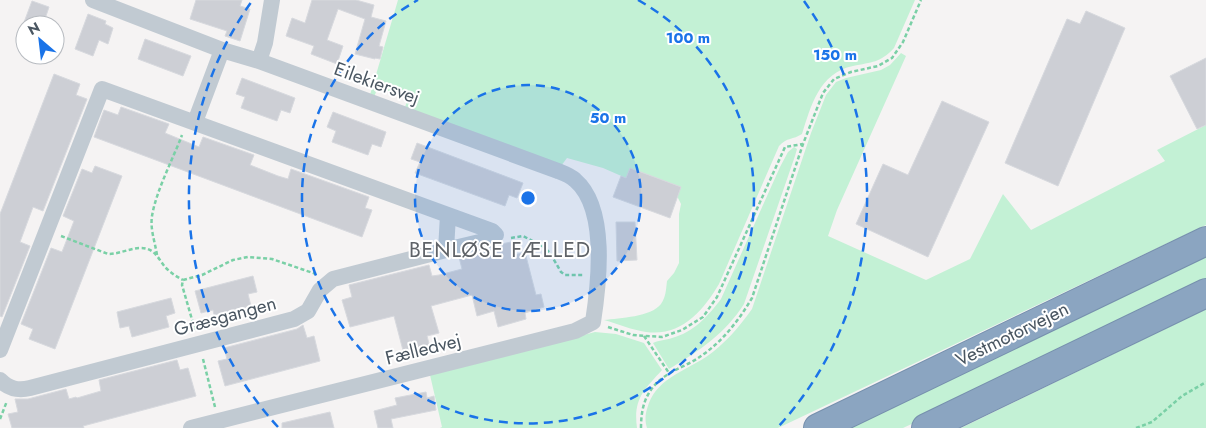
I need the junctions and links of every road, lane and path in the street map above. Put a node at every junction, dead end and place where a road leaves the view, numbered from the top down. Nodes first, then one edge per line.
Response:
1 (93, 0) edge
2 (272, 0) edge
3 (921, 0) edge
4 (222, 50) junction
5 (259, 61) junction
6 (192, 121) junction
7 (803, 144) junction
8 (448, 215) junction
9 (47, 230) junction
10 (496, 235) junction
11 (1206, 241) edge
12 (446, 250) junction
13 (157, 255) junction
14 (597, 274) junction
15 (183, 280) junction
16 (329, 282) junction
17 (1206, 293) edge
18 (593, 322) junction
19 (644, 336) junction
20 (198, 344) junction
21 (0, 350) edge
22 (669, 373) junction
23 (0, 380) edge
24 (1206, 382) edge
25 (219, 420) junction
26 (191, 428) edge
27 (641, 428) edge
28 (818, 428) edge
29 (926, 428) edge
30 (1136, 428) edge

1 - 4 street, Eilekiersvej
2 - 5 street
3 - 7 path
4 - 5 street, Eilekiersvej
4 - 6 street
5 - 14 street, Eilekiersvej
6 - 8 street
6 - 9 street
6 - 13 path
7 - 19 path
7 - 22 path
8 - 10 street
8 - 12 street
9 - 13 path
9 - 21 street
10 - 12 street
10 - 14 path
11 - 28 highway, Vestmotorvejen
12 - 16 street
13 - 15 path
14 - 18 street
15 - 16 path
15 - 20 path
16 - 20 street, Græsgangen
17 - 29 highway
18 - 19 path
18 - 25 street, Fælledvej
19 - 22 path
20 - 23 street, Græsgangen
20 - 25 path
22 - 27 path
24 - 30 path
25 - 26 street, Fælledvej

